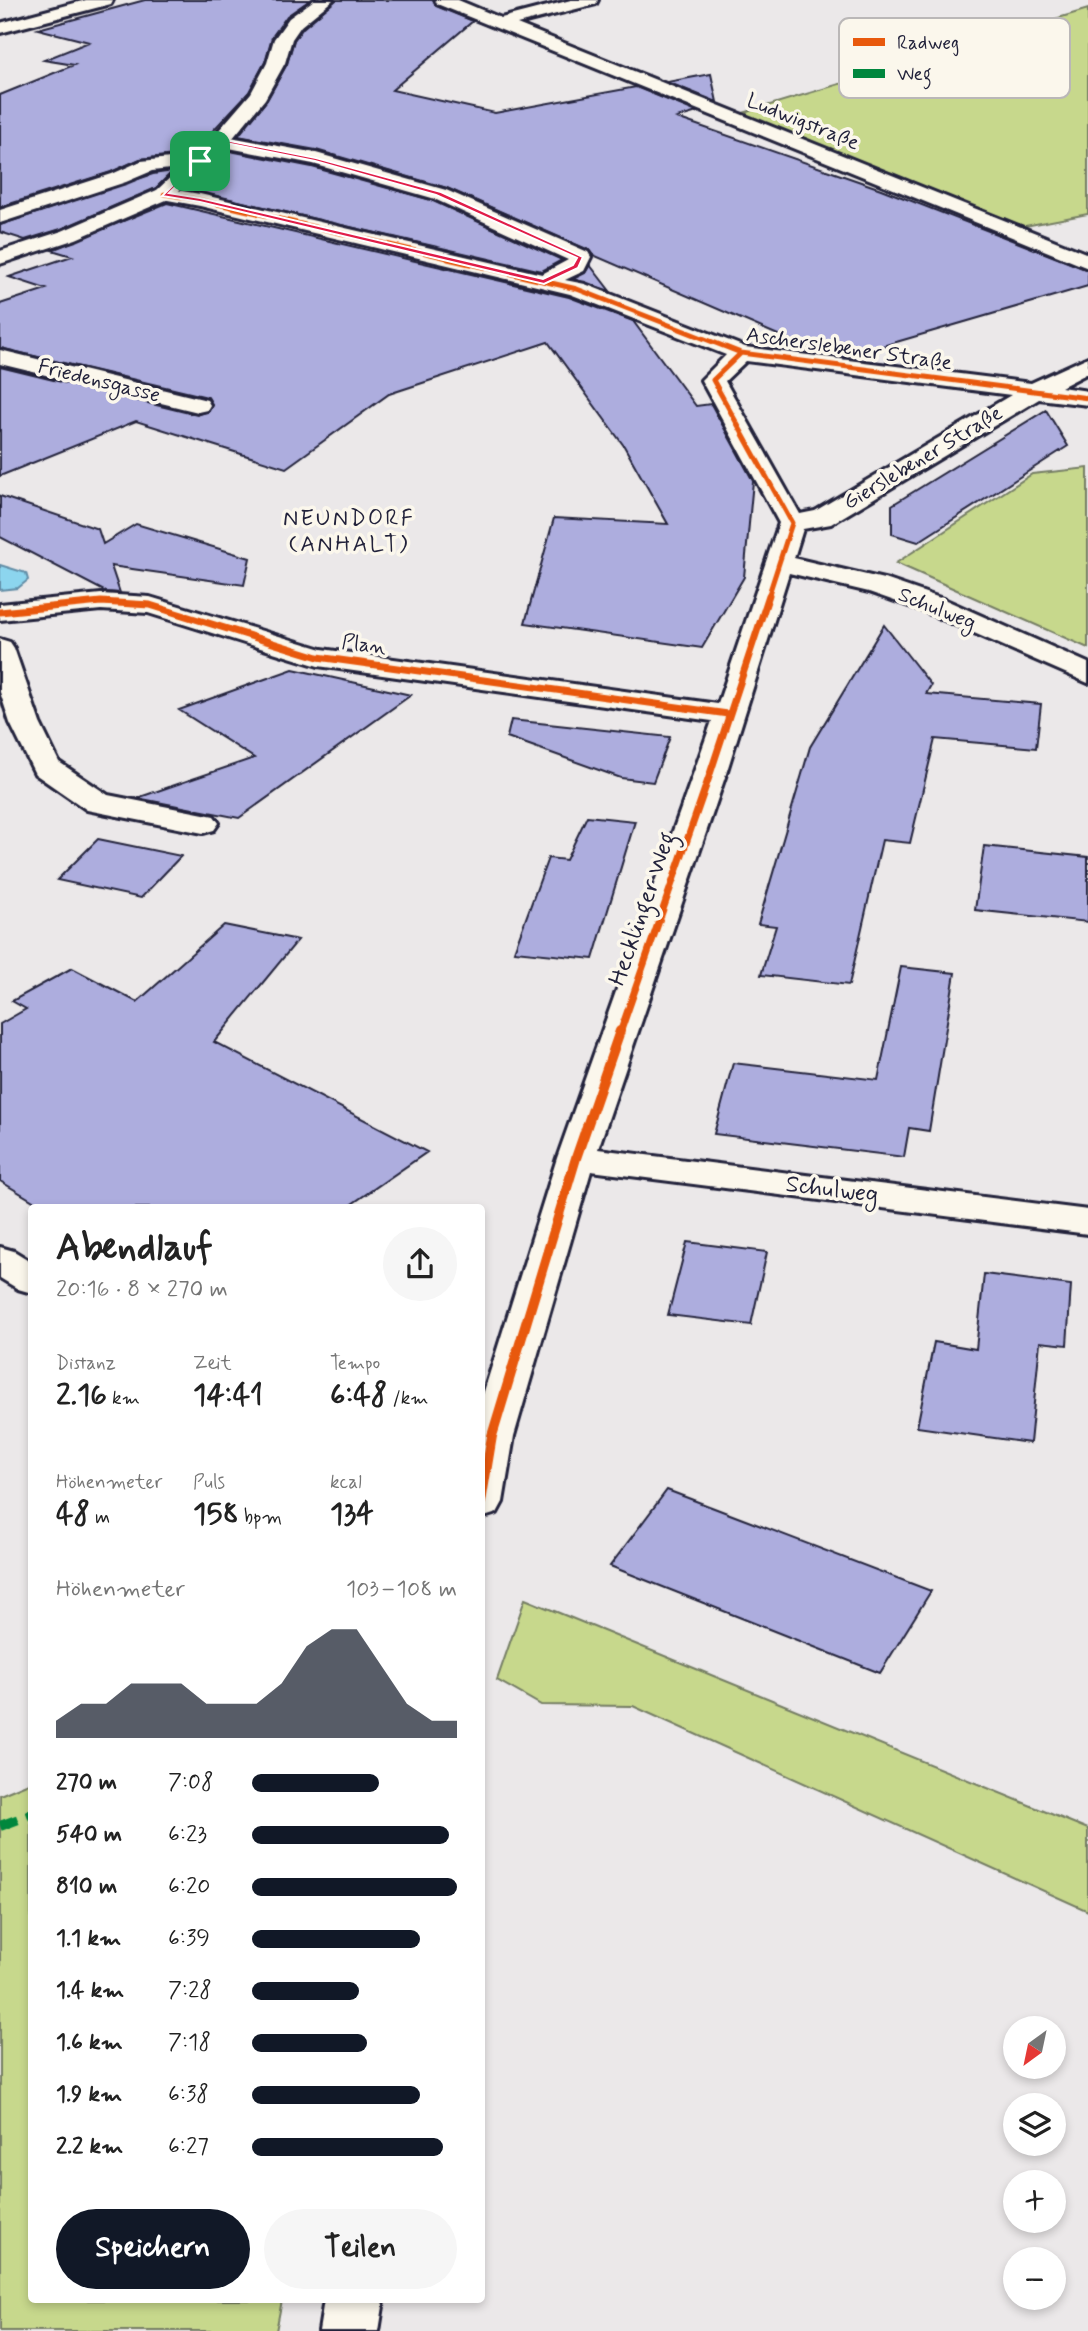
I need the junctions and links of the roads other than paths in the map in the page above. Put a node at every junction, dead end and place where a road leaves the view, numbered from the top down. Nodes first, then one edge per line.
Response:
1 (105, 0) edge
2 (325, 0) edge
3 (443, 0) edge
4 (590, 0) edge
5 (501, 23) junction
6 (0, 28) edge
7 (220, 141) junction
8 (200, 161) junction
9 (164, 194) junction
10 (0, 217) edge
11 (0, 258) edge
12 (1088, 262) edge
13 (544, 282) junction
14 (741, 353) junction
15 (0, 357) edge
16 (1088, 364) edge
17 (1035, 391) junction
18 (1088, 398) edge
19 (198, 405) dead end
20 (792, 523) junction
21 (780, 563) junction
22 (0, 612) edge
23 (0, 648) edge
24 (1088, 674) edge
25 (728, 714) junction
26 (203, 823) dead end
27 (576, 1158) junction
28 (1088, 1222) edge
29 (0, 1260) edge
30 (28, 1278) edge
31 (485, 1453) edge
32 (354, 2303) edge
33 (349, 2331) edge

1 - 6 street
2 - 7 street
3 - 5 street, Ludwigstraße
4 - 5 street
5 - 12 street, Ludwigstraße
7 - 8 street
7 - 13 street
8 - 9 street
8 - 10 street
9 - 11 street
9 - 13 street, Ascherslebener Straße
13 - 14 street, Ascherslebener Straße
14 - 17 street, Ascherslebener Straße
14 - 20 street
15 - 19 street, Friedensgasse
16 - 17 street, Gierslebener Straße
17 - 18 street, Ascherslebener Straße
17 - 20 street, Gierslebener Straße
20 - 21 street, Hecklinger Weg
21 - 24 street, Schulweg
21 - 25 street, Hecklinger Weg
22 - 25 street, Plan
23 - 26 street
25 - 27 street, Hecklinger Weg
27 - 28 street, Schulweg
27 - 31 street, Hecklinger Weg
29 - 30 street
32 - 33 street

